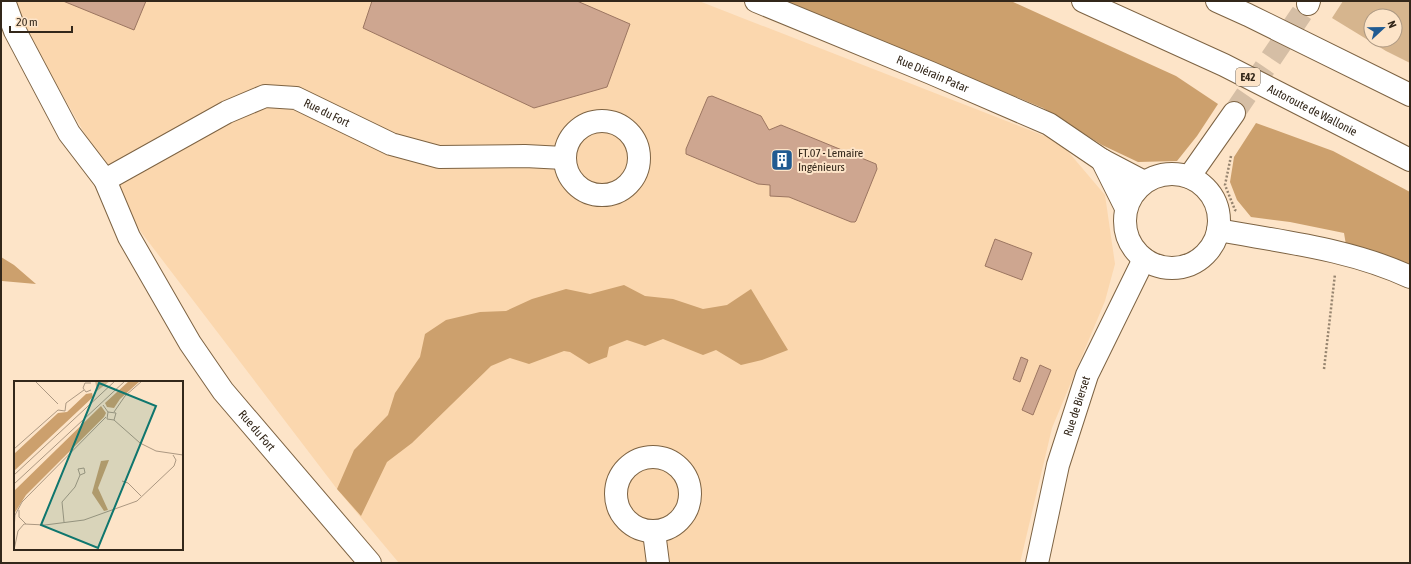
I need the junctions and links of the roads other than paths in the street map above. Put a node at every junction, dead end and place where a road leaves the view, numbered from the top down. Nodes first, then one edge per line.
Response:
1 (4, 1) edge
2 (756, 1) edge
3 (1083, 1) edge
4 (1217, 1) edge
5 (1410, 95) edge
6 (1234, 113) tunnel mouth
7 (564, 158) dead end
8 (1102, 160) junction
9 (1410, 160) edge
10 (1189, 176) junction
11 (105, 180) junction
12 (1144, 182) junction
13 (1126, 208) junction
14 (1218, 230) junction
15 (1144, 259) junction
16 (1410, 277) edge
17 (654, 532) dead end
18 (370, 563) edge
19 (658, 563) edge
20 (1037, 563) edge

1 - 11 main road, Rue du Fort
2 - 8 main road, Rue Diérain Patar
3 - 9 main road, Autoroute de Wallonie / E42
4 - 5 main road
6 - 10 main road
7 - 11 main road, Rue du Fort
8 - 12 main road, Rue Diérain Patar
8 - 13 main road, Rue Diérain Patar
10 - 12 main road
10 - 14 main road
11 - 18 main road, Rue du Fort
12 - 13 main road
13 - 15 main road
14 - 15 main road
14 - 16 main road
15 - 20 main road, Rue de Bierset
17 - 19 main road

